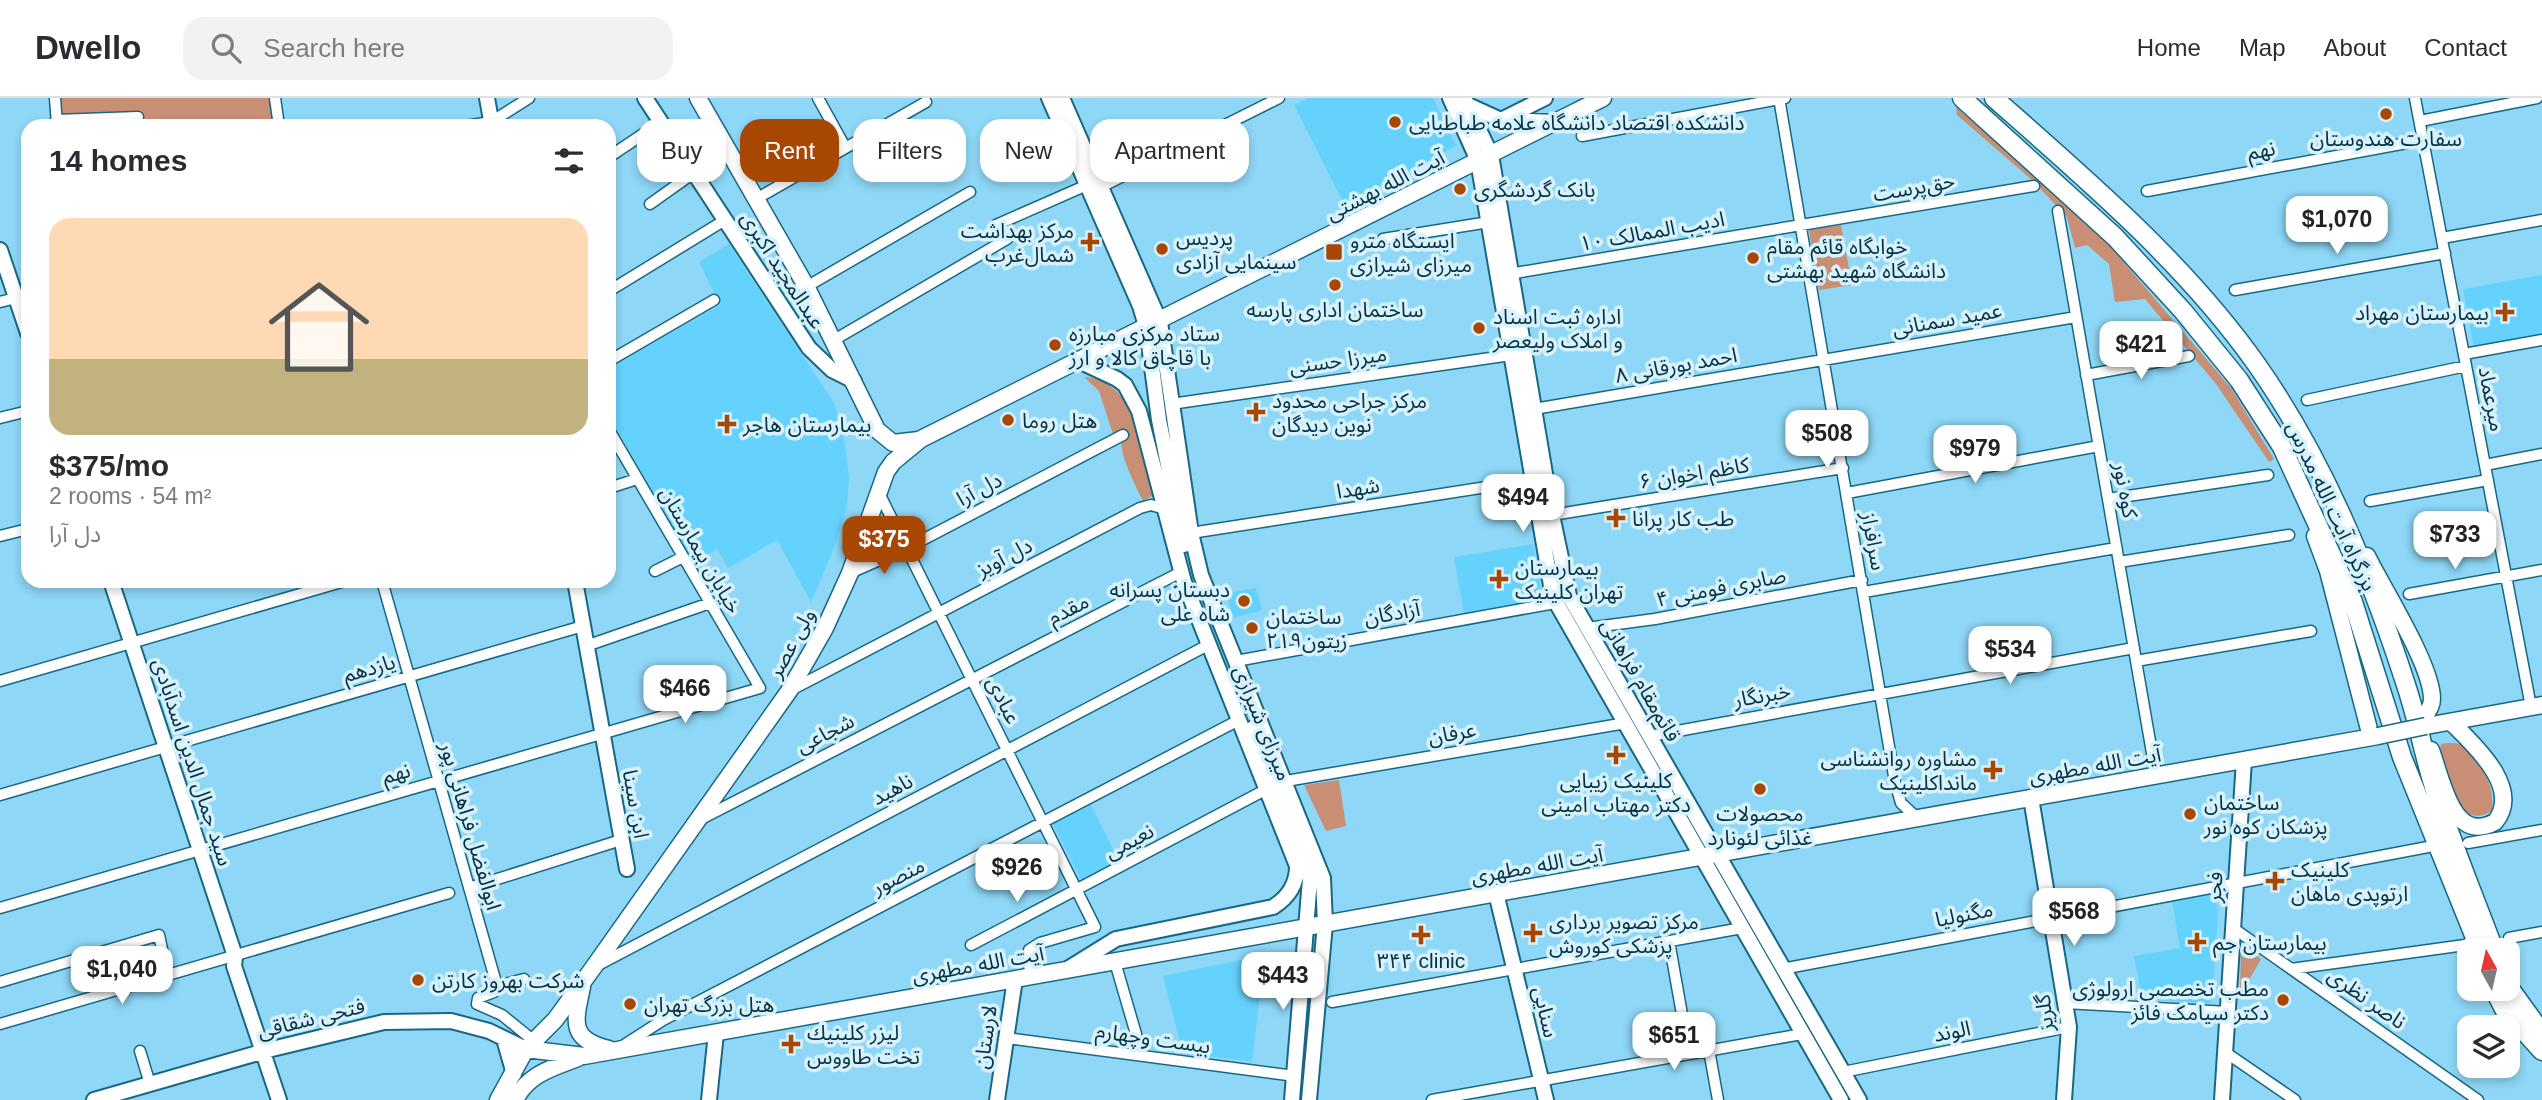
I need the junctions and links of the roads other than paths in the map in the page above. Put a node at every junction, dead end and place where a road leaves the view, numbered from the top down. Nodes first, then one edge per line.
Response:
1 (55, 98) edge
2 (275, 98) edge
3 (487, 98) edge
4 (529, 98) edge
5 (645, 98) edge
6 (698, 98) edge
7 (818, 98) edge
8 (1049, 98) edge
9 (1062, 98) edge
10 (1279, 98) edge
11 (1450, 98) edge
12 (1545, 98) edge
13 (1603, 98) edge
14 (1781, 98) edge
15 (1962, 98) edge
16 (1994, 98) edge
17 (2416, 98) edge
18 (2537, 98) edge
19 (1466, 101) edge
20 (926, 102) dead end
21 (1588, 102) edge
22 (138, 117) dead end
23 (56, 119) edge
24 (111, 119) edge
25 (278, 119) edge
26 (491, 119) edge
27 (499, 119) edge
28 (659, 119) edge
29 (1063, 119) edge
30 (1065, 119) edge
31 (1500, 120) junction
32 (2420, 121) junction
33 (1556, 122) junction
34 (1582, 136) dead end
35 (637, 138) edge
36 (2423, 140) junction
37 (1076, 146) edge
38 (845, 148) junction
39 (616, 152) edge
40 (1484, 158) junction
41 (681, 182) edge
42 (701, 182) edge
43 (1094, 186) junction
44 (2034, 186) dead end
45 (2147, 191) dead end
46 (970, 192) dead end
47 (757, 199) junction
48 (650, 204) dead end
49 (2058, 211) dead end
50 (725, 220) junction
51 (2542, 220) edge
52 (1489, 222) junction
53 (996, 225) dead end
54 (1801, 225) junction
55 (2442, 238) junction
56 (1007, 239) dead end
57 (1383, 239) dead end
58 (0, 250) edge
59 (2445, 253) junction
60 (1509, 274) junction
61 (616, 287) edge
62 (806, 287) junction
63 (2235, 290) dead end
64 (21, 294) edge
65 (21, 296) edge
66 (714, 300) dead end
67 (0, 302) edge
68 (2076, 317) junction
69 (1153, 325) junction
70 (834, 340) junction
71 (2542, 340) edge
72 (2464, 354) junction
73 (1511, 355) junction
74 (2189, 356) dead end
75 (616, 357) edge
76 (1824, 360) junction
77 (1081, 362) junction
78 (2466, 366) junction
79 (2087, 375) junction
80 (854, 381) junction
81 (2307, 400) dead end
82 (1171, 404) junction
83 (1534, 409) junction
84 (21, 413) edge
85 (0, 418) edge
86 (1124, 435) dead end
87 (2302, 436) junction
88 (921, 439) junction
89 (616, 442) edge
90 (2099, 446) junction
91 (2542, 454) edge
92 (2485, 465) junction
93 (1843, 468) junction
94 (2295, 473) junction
95 (2268, 475) dead end
96 (637, 479) junction
97 (1532, 480) junction
98 (2488, 480) junction
99 (616, 486) edge
100 (878, 491) junction
101 (1847, 493) junction
102 (2108, 499) junction
103 (2370, 500) dead end
104 (1165, 509) junction
105 (1552, 515) junction
106 (21, 531) edge
107 (1191, 533) junction
108 (2289, 535) dead end
109 (0, 536) edge
110 (907, 548) junction
111 (2116, 548) junction
112 (683, 557) junction
113 (2119, 562) junction
114 (654, 570) dead end
115 (2542, 570) edge
116 (1181, 572) junction
117 (850, 573) junction
118 (2506, 577) junction
119 (1861, 580) junction
120 (113, 588) edge
121 (321, 588) edge
122 (384, 588) edge
123 (576, 588) edge
124 (1864, 592) junction
125 (2409, 594) dead end
126 (710, 603) junction
127 (1555, 603) junction
128 (939, 613) junction
129 (583, 626) junction
130 (1587, 628) junction
131 (2311, 631) dead end
132 (131, 643) junction
133 (1208, 645) junction
134 (586, 646) junction
135 (2134, 648) junction
136 (1236, 661) junction
137 (2136, 661) junction
138 (409, 677) junction
139 (972, 680) junction
140 (0, 681) edge
141 (2406, 686) junction
142 (760, 688) joint
143 (789, 691) junction
144 (1881, 693) junction
145 (2536, 706) edge
146 (1239, 720) junction
147 (2424, 722) junction
148 (2451, 722) junction
149 (1626, 723) junction
150 (602, 733) junction
151 (1650, 736) junction
152 (2374, 737) junction
153 (166, 747) junction
154 (1007, 750) junction
155 (2244, 760) junction
156 (2156, 776) junction
157 (438, 780) junction
158 (1286, 781) junction
159 (1267, 789) junction
160 (0, 795) edge
161 (2031, 798) junction
162 (1917, 818) junction
163 (696, 821) junction
164 (1043, 822) junction
165 (2542, 830) edge
166 (621, 840) junction
167 (2468, 843) dead end
168 (2427, 847) dead end
169 (200, 850) junction
170 (1710, 855) junction
171 (627, 869) dead end
172 (2236, 881) junction
173 (469, 888) junction
174 (1077, 890) junction
175 (449, 893) dead end
176 (1496, 893) junction
177 (0, 908) edge
178 (2051, 917) junction
179 (1325, 924) junction
180 (1308, 927) junction
181 (1742, 928) junction
182 (2233, 928) junction
183 (2542, 932) edge
184 (2468, 938) edge
185 (2490, 938) edge
186 (2509, 938) dead end
187 (1669, 942) junction
188 (971, 945) dead end
189 (2457, 950) edge
190 (235, 956) junction
191 (1115, 961) junction
192 (1782, 969) junction
193 (2291, 969) junction
194 (1065, 970) junction
195 (1515, 971) junction
196 (1048, 973) junction
197 (588, 974) junction
198 (168, 977) junction
199 (524, 979) dead end
200 (1015, 979) junction
201 (0, 982) edge
202 (497, 986) junction
203 (2500, 1001) edge
204 (2519, 1001) edge
205 (1332, 1002) dead end
206 (2065, 1003) junction
207 (2228, 1012) junction
208 (0, 1024) edge
209 (2068, 1027) junction
210 (2541, 1032) edge
211 (716, 1033) junction
212 (1136, 1034) dead end
213 (1802, 1034) junction
214 (1006, 1038) junction
215 (504, 1039) junction
216 (533, 1047) junction
217 (268, 1050) junction
218 (1709, 1050) junction
219 (140, 1051) dead end
220 (615, 1051) junction
221 (2542, 1051) edge
222 (2225, 1052) junction
223 (1689, 1054) junction
224 (584, 1056) junction
225 (1843, 1072) junction
226 (514, 1074) junction
227 (1295, 1076) junction
228 (1541, 1081) junction
229 (150, 1084) junction
230 (94, 1100) edge
231 (279, 1100) edge
232 (289, 1100) edge
233 (498, 1100) edge
234 (515, 1100) edge
235 (709, 1100) edge
236 (998, 1100) edge
237 (1292, 1100) edge
238 (1309, 1100) edge
239 (1432, 1100) edge
240 (1546, 1100) edge
241 (1718, 1100) edge
242 (1841, 1100) edge
243 (1859, 1100) edge
244 (2064, 1100) edge
245 (2222, 1100) edge
246 (2295, 1100) edge
247 (2478, 1100) edge

1 - 23 street
2 - 25 street
3 - 26 main road
4 - 27 street
5 - 28 main road, عبدالمجید اکبری
6 - 47 main road
7 - 38 street
8 - 29 main road
9 - 30 main road
10 - 43 street
11 - 40 main road
12 - 31 main road
13 - 21 main road, آیت الله بهشتی
14 - 34 street
14 - 54 street, سرافراز
15 - 94 highway, بزرگراه آیت الله مدرس
16 - 87 highway, بزرگراه آیت الله مدرس
17 - 32 street, میرعماد
18 - 32 street
19 - 31 main road
19 - 40 main road
20 - 38 street
21 - 33 main road, آیت الله بهشتی
22 - 24 street
31 - 33 main road
32 - 36 street, میرعماد
33 - 40 main road, آیت الله بهشتی
35 - 39 street
36 - 45 street, نهم
36 - 55 street, میرعماد
37 - 43 main road
38 - 47 street
40 - 52 main road, قائم‌مقام فراهانی
40 - 60 main road, قائم‌مقام فراهانی
40 - 69 main road, آیت الله بهشتی
41 - 48 street
42 - 50 main road, عبدالمجید اکبری
43 - 53 street
43 - 69 main road
44 - 54 street, حق‌پرست
46 - 62 street
47 - 62 main road
49 - 68 street, کوه نور
50 - 61 street
50 - 80 main road, عبدالمجید اکبری
51 - 55 street
52 - 57 street
52 - 73 main road, قائم‌مقام فراهانی
54 - 60 street, ادیب الممالک ۱۰
54 - 76 street, سرافراز
55 - 59 street, میرعماد
56 - 70 street
58 - 64 main road
59 - 63 street
59 - 72 street, میرعماد
60 - 83 main road, قائم‌مقام فراهانی
62 - 70 main road
65 - 67 street
66 - 75 street
68 - 76 street, عمید سمنانی
68 - 79 street, کوه نور
69 - 77 main road, آیت الله بهشتی
69 - 82 main road, میرزای شیرازی
69 - 180 main road, میرزای شیرازی
70 - 80 main road
71 - 72 street
72 - 78 street, میرعماد
73 - 82 street, میرزا حسنی
73 - 97 main road, قائم‌مقام فراهانی
74 - 79 street
76 - 83 street, احمد بورقانی ۸
76 - 93 street, سرافراز
77 - 88 main road, آیت الله بهشتی
77 - 104 main road, میرزای شیرازی
78 - 81 street
78 - 92 street, میرعماد
79 - 90 street, کوه نور
80 - 88 main road
82 - 107 main road, میرزای شیرازی
83 - 105 main road, قائم‌مقام فراهانی
84 - 85 street
86 - 110 street, دل آرا
87 - 141 highway, بزرگراه آیت الله مدرس
87 - 147 main road
88 - 100 main road, ولی عصر
89 - 96 street, خیابان بیمارستان
90 - 101 street
90 - 102 street, کوه نور
91 - 92 street
92 - 98 street, میرعماد
93 - 101 street, سرافراز
93 - 105 street, کاظم اخوان ۶
94 - 152 main road
94 - 184 highway, بزرگراه آیت الله مدرس
95 - 102 street
96 - 99 street
96 - 112 street, خیابان بیمارستان
97 - 107 street, شهدا
97 - 127 main road, قائم‌مقام فراهانی
98 - 103 street
98 - 118 street, میرعماد
100 - 110 street, عبادی
100 - 117 main road, ولی عصر
101 - 119 street, سرافراز
102 - 111 street, کوه نور
104 - 116 main road, میرزای شیرازی
104 - 128 street, دل آویز
105 - 130 main road, قائم‌مقام فراهانی
106 - 109 street
107 - 136 main road, میرزای شیرازی
108 - 113 street
110 - 117 street, دل آرا
110 - 128 street, عبادی
111 - 113 street, کوه نور
111 - 124 street
112 - 114 street
112 - 126 street, خیابان بیمارستان
113 - 135 street, کوه نور
115 - 118 street
116 - 133 main road, میرزای شیرازی
116 - 139 street, مقدم
117 - 143 main road, ولی عصر
118 - 125 street
118 - 145 street, میرعماد
119 - 124 street, سرافراز
119 - 130 street, صابری فومنی ۴
120 - 132 main road, سید جمال الدین اسدآبادی
121 - 132 street
122 - 138 street, ابوالفضل فراهانی پور
123 - 129 main road, ابن سینا
124 - 144 street, سرافراز
126 - 134 street
126 - 142 street, خیابان بیمارستان
127 - 136 street, آزادگان
127 - 149 main road, قائم‌مقام فراهانی
128 - 139 street, عبادی
128 - 143 street, دل آویز
129 - 134 main road, ابن سینا
129 - 138 street, یازدهم
130 - 151 main road, قائم‌مقام فراهانی
131 - 137 street
132 - 140 street
132 - 153 main road, سید جمال الدین اسدآبادی
133 - 146 main road, میرزای شیرازی
133 - 154 street, ناهید
134 - 150 main road, ابن سینا
135 - 137 street, کوه نور
135 - 144 street, خبرنگار
136 - 158 main road, میرزای شیرازی
137 - 156 street, کوه نور
138 - 153 street, یازدهم
138 - 157 street, ابوالفضل فراهانی پور
139 - 154 street, عبادی
139 - 163 street, شجاعی
141 - 148 main road
141 - 185 highway, بزرگراه آیت الله مدرس
142 - 150 street, نهم
143 - 163 main road, ولی عصر
144 - 151 street, خبرنگار
144 - 162 street, سرافراز
145 - 148 main road
146 - 159 main road, میرزای شیرازی
146 - 164 street, منصور
147 - 148 main road
147 - 152 main road, آیت الله مطهری, bridge
149 - 158 street, عرفان
149 - 170 main road, قائم‌مقام فراهانی
150 - 157 street, نهم
150 - 166 main road, ابن سینا
151 - 170 main road, قائم‌مقام فراهانی
152 - 155 main road, آیت الله مطهری
153 - 160 street, یازدهم
153 - 169 main road, سید جمال الدین اسدآبادی
154 - 164 street, عبادی
154 - 197 street, ناهید
155 - 156 main road, آیت الله مطهری
155 - 172 main road, فجر
156 - 161 main road, آیت الله مطهری
157 - 169 street, نهم
157 - 173 street, ابوالفضل فراهانی پور
158 - 179 main road, میرزای شیرازی
159 - 174 street, نعیمی
159 - 194 main road, میرزای شیرازی
161 - 162 main road, آیت الله مطهری
161 - 178 main road, گلریز
162 - 170 main road, آیت الله مطهری
163 - 197 main road, ولی عصر
164 - 174 street, عبادی
164 - 220 street, منصور
165 - 167 street
166 - 171 main road, ابن سینا
166 - 173 street
168 - 172 street, مگنولیا
169 - 177 street, نهم
169 - 190 main road, سید جمال الدین اسدآبادی
170 - 176 main road, آیت الله مطهری
170 - 181 main road, قائم‌مقام فراهانی
170 - 192 main road, قائم‌مقام فراهانی
172 - 178 street, مگنولیا
172 - 182 main road, فجر
173 - 202 street, ابوالفضل فراهانی پور
174 - 188 street, نعیمی
174 - 196 street, عبادی
175 - 190 street
176 - 179 main road, آیت الله مطهری
176 - 195 main road, سنایی
178 - 192 street, مگنولیا
178 - 206 main road, گلریز
179 - 180 main road, آیت الله مطهری
179 - 238 main road, میرزای شیرازی
180 - 191 main road, آیت الله مطهری
180 - 227 main road, میرزای شیرازی
181 - 187 street
181 - 213 main road, قائم‌مقام فراهانی
182 - 193 street, ناصر نظری
182 - 207 main road, فجر
183 - 186 street
187 - 195 street
187 - 223 street
189 - 193 street
190 - 198 street
190 - 217 main road, سید جمال الدین اسدآبادی
191 - 194 main road, آیت الله مطهری
191 - 212 street
192 - 225 main road, قائم‌مقام فراهانی
193 - 247 street, ناصر نظری
194 - 196 main road, آیت الله مطهری
195 - 205 street
195 - 228 main road, سنایی
196 - 200 main road, آیت الله مطهری
197 - 216 main road, ولی عصر
197 - 220 main road
198 - 201 street
198 - 208 street
199 - 202 street
200 - 211 main road, آیت الله مطهری
200 - 214 main road, لارستان
202 - 216 street
203 - 221 highway
204 - 210 highway
206 - 207 street
206 - 209 main road, گلریز
207 - 222 main road, فجر
209 - 225 street, الوند
209 - 244 main road, گلریز
211 - 220 main road, آیت الله مطهری
211 - 235 main road
213 - 218 street
213 - 242 main road, قائم‌مقام فراهانی
214 - 227 street, بیست وچهارم
214 - 236 main road, لارستان
215 - 216 main road, فتحی شقاقی
215 - 217 main road, فتحی شقاقی
215 - 226 main road
216 - 224 main road, آیت الله مطهری
216 - 226 main road, ولی عصر
217 - 229 main road, فتحی شقاقی
217 - 231 main road, سید جمال الدین اسدآبادی
217 - 232 main road, سید جمال الدین اسدآبادی
218 - 223 street
218 - 241 street
219 - 229 street
220 - 224 main road, آیت الله مطهری
222 - 245 main road, فجر
222 - 246 street
223 - 228 street
224 - 234 main road
225 - 243 main road, قائم‌مقام فراهانی
226 - 233 main road, ولی عصر
227 - 237 main road, میرزای شیرازی
228 - 239 street
228 - 240 main road, سنایی
229 - 230 main road, فتحی شقاقی

